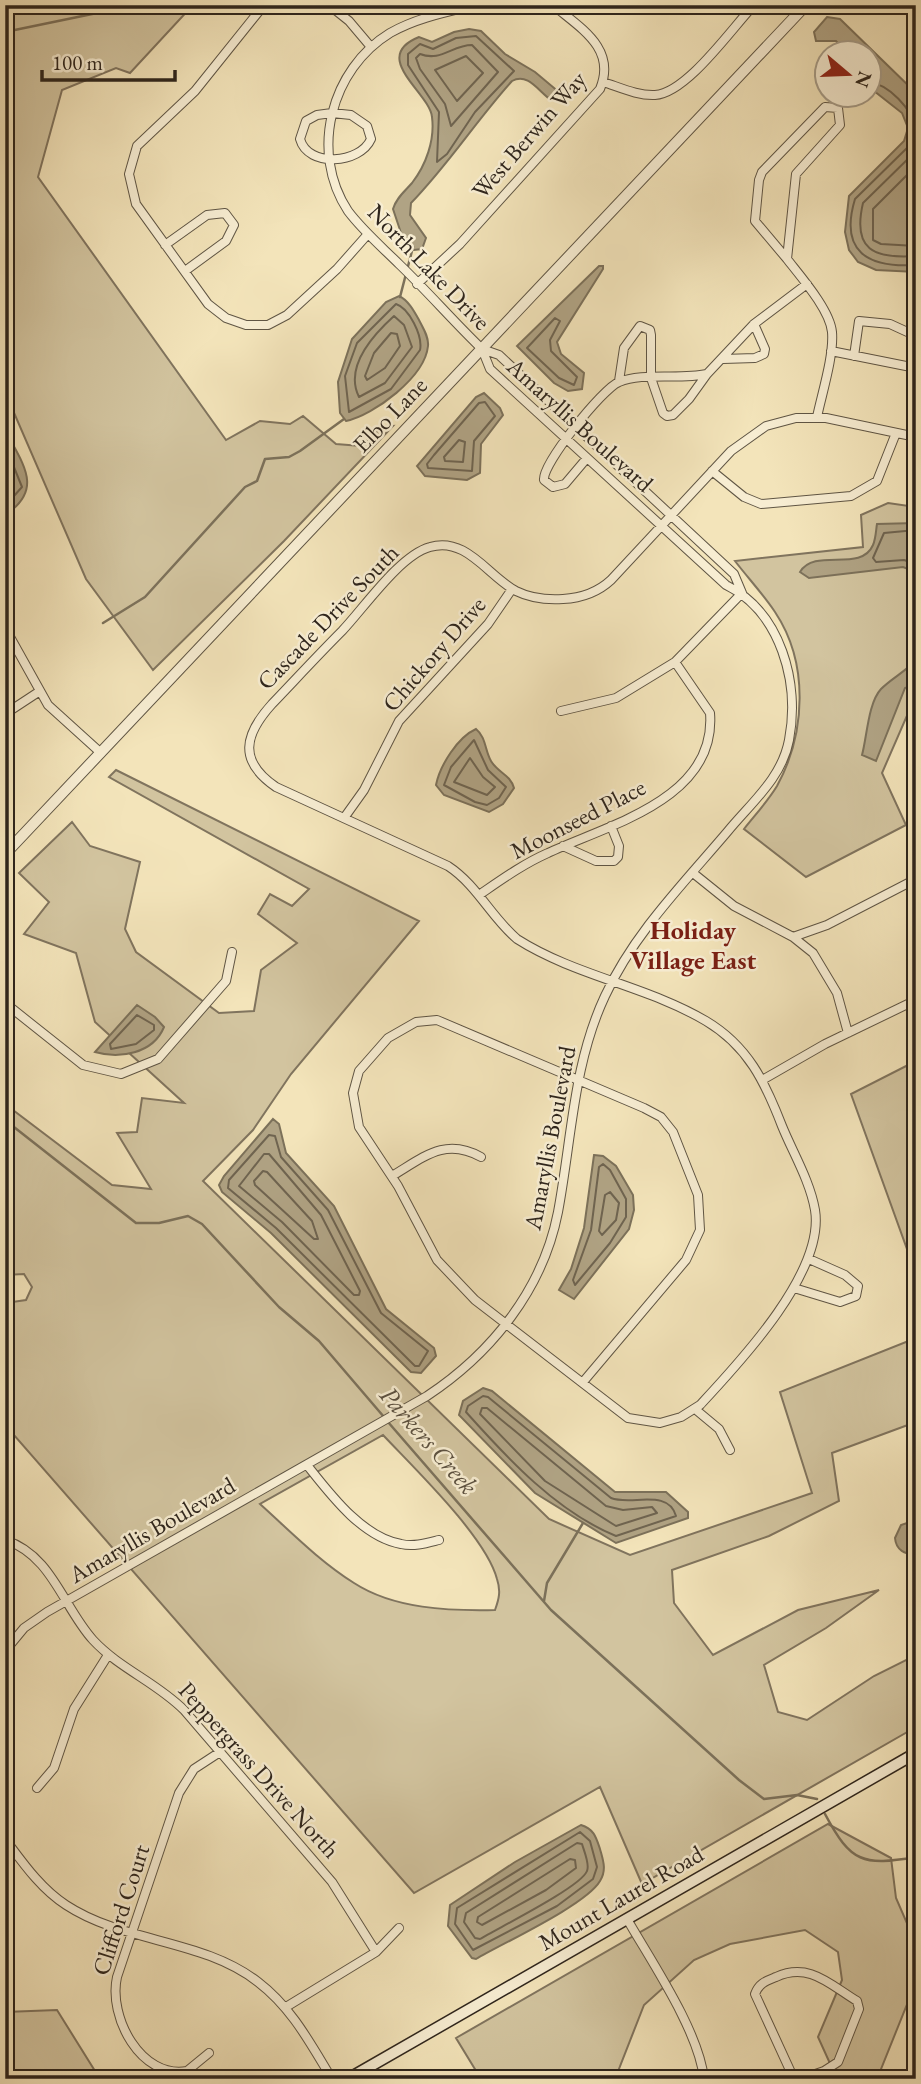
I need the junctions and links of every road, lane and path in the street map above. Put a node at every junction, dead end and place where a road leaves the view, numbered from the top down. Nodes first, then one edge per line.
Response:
1 (264, 5) edge
2 (328, 5) edge
3 (476, 5) edge
4 (553, 5) edge
5 (754, 5) edge
6 (806, 5) edge
7 (371, 47) junction
8 (603, 82) junction
9 (332, 113) junction
10 (330, 158) junction
11 (368, 234) junction
12 (165, 245) junction
13 (787, 259) junction
14 (185, 271) junction
15 (417, 284) junction
16 (807, 284) junction
17 (754, 324) junction
18 (916, 338) edge
19 (482, 349) junction
20 (831, 351) junction
21 (854, 356) junction
22 (723, 359) junction
23 (916, 368) edge
24 (706, 374) junction
25 (651, 378) junction
26 (619, 381) junction
27 (817, 417) junction
28 (578, 425) junction
29 (896, 433) junction
30 (916, 437) edge
31 (566, 438) junction
32 (587, 458) junction
33 (712, 471) junction
34 (672, 514) junction
35 (662, 525) junction
36 (512, 589) junction
37 (743, 593) junction
38 (5, 628) edge
39 (675, 662) junction
40 (40, 691) junction
41 (561, 711) dead end
42 (5, 714) edge
43 (101, 753) junction
44 (344, 818) junction
45 (611, 826) junction
46 (563, 846) junction
47 (5, 854) edge
48 (693, 873) junction
49 (916, 879) edge
50 (479, 895) junction
51 (793, 937) junction
52 (233, 952) dead end
53 (612, 982) junction
54 (916, 1000) edge
55 (5, 1003) edge
56 (848, 1034) junction
57 (764, 1079) junction
58 (577, 1080) junction
59 (481, 1157) dead end
60 (392, 1176) junction
61 (809, 1259) junction
62 (794, 1289) junction
63 (506, 1323) junction
64 (583, 1382) junction
65 (695, 1409) junction
66 (730, 1450) dead end
67 (307, 1465) junction
68 (5, 1540) edge
69 (439, 1540) dead end
70 (66, 1601) junction
71 (5, 1651) edge
72 (108, 1655) junction
73 (220, 1752) junction
74 (916, 1753) edge
75 (37, 1788) dead end
76 (5, 1839) edge
77 (627, 1919) junction
78 (399, 1928) dead end
79 (132, 1931) junction
80 (376, 1952) junction
81 (286, 2007) junction
82 (209, 2053) dead end
83 (332, 2079) edge
84 (348, 2079) edge
85 (704, 2079) edge
86 (794, 2079) edge
87 (801, 2079) edge

1 - 12 street
2 - 7 street
3 - 7 street, North Lake Drive
4 - 8 street, West Berwin Way
5 - 8 street
6 - 19 street, Elbo Lane
7 - 9 street, North Lake Drive
8 - 15 street, West Berwin Way
9 - 10 street, North Lake Drive
9 - 10 street
9 - 10 street
10 - 11 street, North Lake Drive
11 - 14 street
11 - 15 street, North Lake Drive
12 - 14 street
12 - 14 street
13 - 13 street
13 - 16 street
15 - 19 street, North Lake Drive
16 - 17 street
16 - 20 street
17 - 22 street
17 - 22 street
18 - 21 street
19 - 28 street, Amaryllis Boulevard
19 - 31 street, Amaryllis Boulevard
19 - 43 street, Elbo Lane
20 - 21 street
20 - 27 street
21 - 23 street
22 - 24 street
24 - 25 street
24 - 25 street
25 - 26 street
25 - 26 street
26 - 28 street
27 - 29 street, Cascade Drive South
27 - 33 street, Cascade Drive South
28 - 31 street
28 - 34 street, Amaryllis Boulevard
29 - 30 street
29 - 33 street
31 - 32 street, Amaryllis Boulevard
31 - 32 street
32 - 35 street, Amaryllis Boulevard
33 - 34 street, Cascade Drive South
34 - 35 street, Cascade Drive South
34 - 37 street, Amaryllis Boulevard
35 - 36 street, Cascade Drive South
35 - 37 street, Amaryllis Boulevard
36 - 44 street, Chickory Drive
36 - 44 street, Cascade Drive South
37 - 39 street
37 - 48 street, Amaryllis Boulevard
38 - 40 street
39 - 41 street
39 - 45 street, Moonseed Place
40 - 42 street
40 - 43 street
43 - 47 street, Elbo Lane
44 - 50 street, Cascade Drive South
45 - 46 street, Moonseed Place
45 - 46 street
46 - 50 street, Moonseed Place
48 - 51 street
48 - 53 street, Amaryllis Boulevard
49 - 51 street
50 - 53 street, Cascade Drive South
51 - 56 street
52 - 55 street
53 - 57 street, Cascade Drive South
53 - 58 street, Amaryllis Boulevard
54 - 56 street
56 - 57 street
57 - 61 street, Cascade Drive South
58 - 60 street
58 - 63 street, Amaryllis Boulevard
58 - 64 street
59 - 60 street
60 - 63 street
61 - 62 street, Cascade Drive South
61 - 62 street
62 - 65 street, Cascade Drive South
63 - 64 street
63 - 67 street, Amaryllis Boulevard
64 - 65 street
65 - 66 street
67 - 69 street
67 - 70 street, Amaryllis Boulevard
68 - 70 street, Peppergrass Drive North
70 - 71 street, Amaryllis Boulevard
70 - 72 street, Peppergrass Drive North
72 - 73 street, Peppergrass Drive North
72 - 75 street
73 - 79 street, Clifford Court
73 - 80 street, Peppergrass Drive North
74 - 77 main road, Mount Laurel Road
76 - 79 street
77 - 84 main road, Mount Laurel Road
77 - 85 street
78 - 80 street
79 - 81 street
79 - 82 street, Clifford Court
80 - 81 street
81 - 83 street
86 - 87 street

